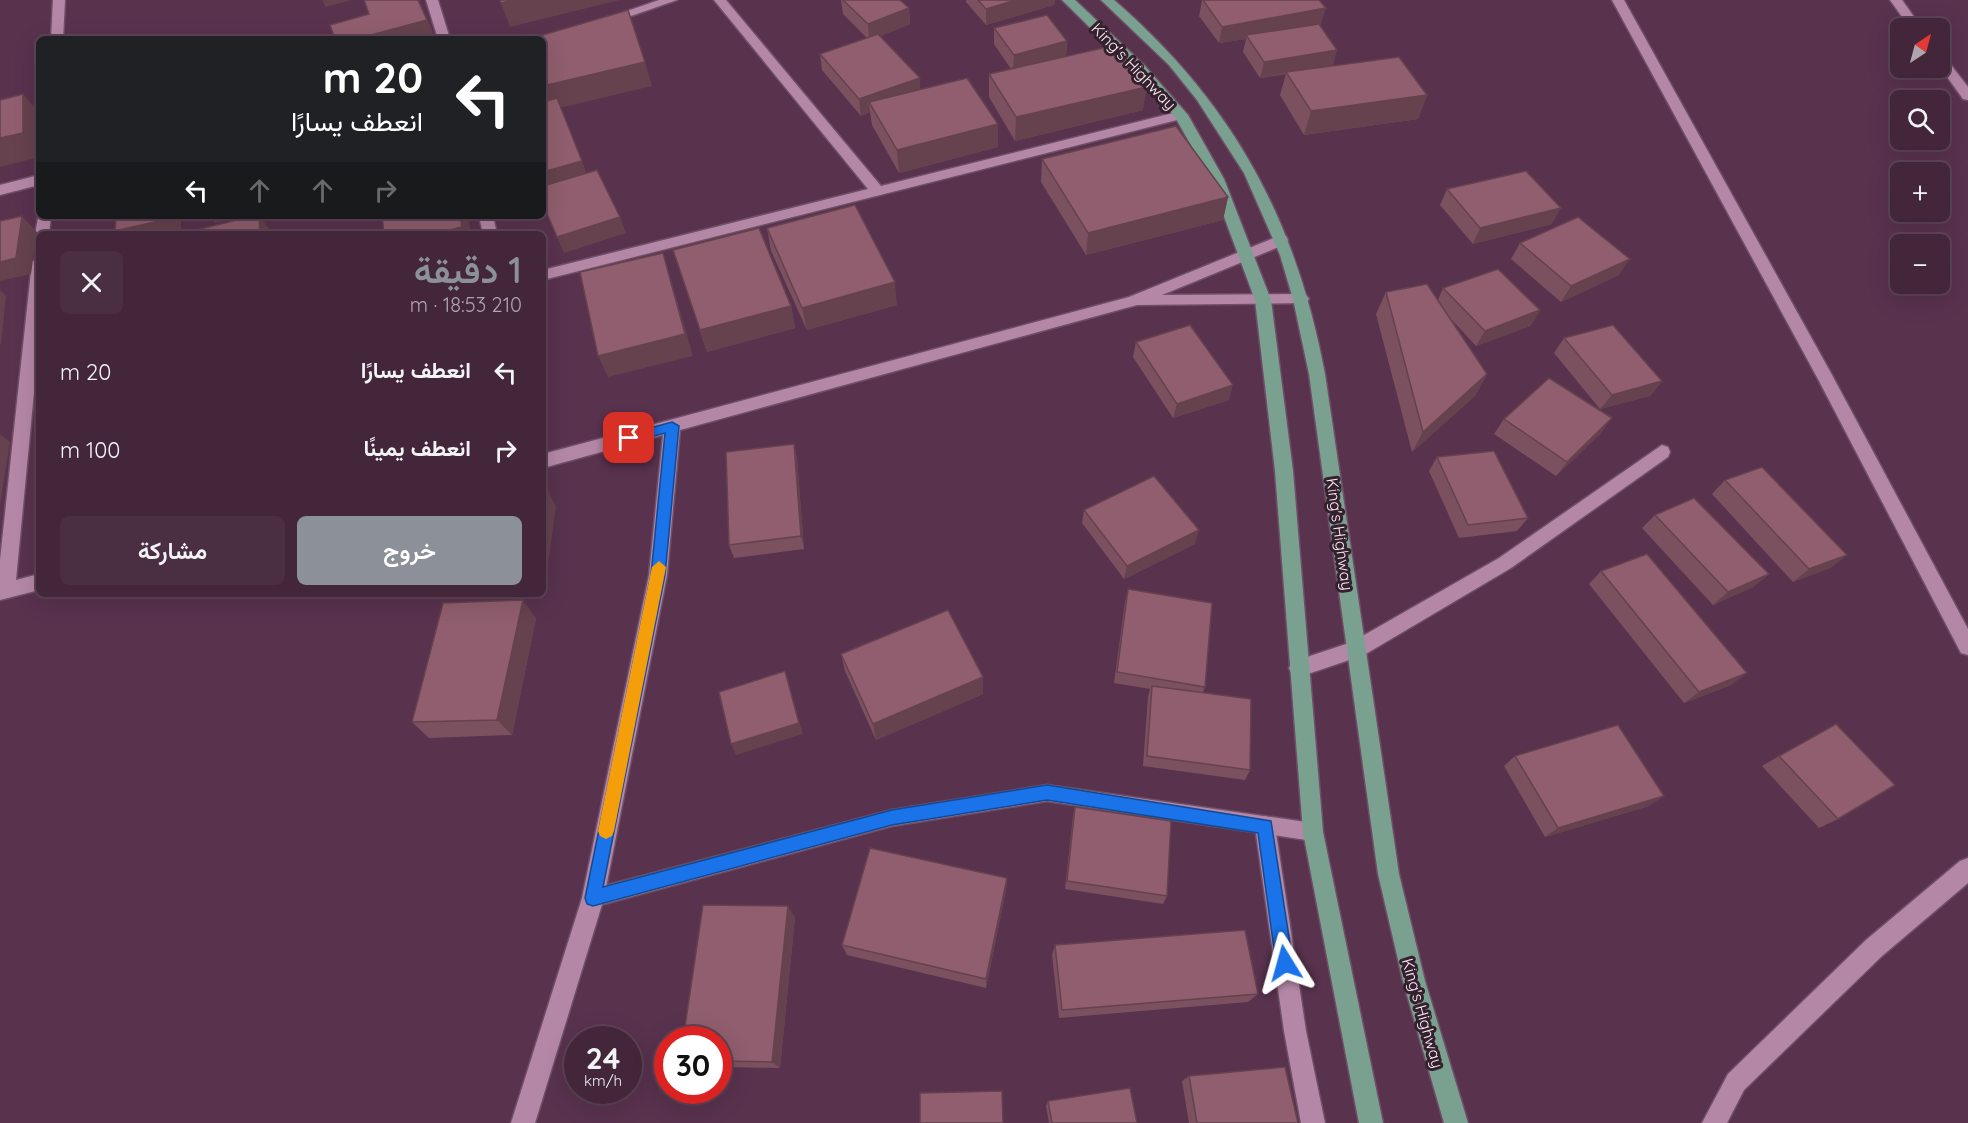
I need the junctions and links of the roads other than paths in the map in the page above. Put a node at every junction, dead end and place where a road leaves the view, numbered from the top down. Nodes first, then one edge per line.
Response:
1 (59, 0) edge
2 (432, 0) edge
3 (671, 0) edge
4 (720, 0) edge
5 (1068, 0) edge
6 (1107, 0) edge
7 (1618, 0) edge
8 (1896, 0) edge
9 (1909, 18) edge
10 (597, 24) edge
11 (57, 36) edge
12 (443, 36) edge
13 (1950, 72) edge
14 (1968, 96) edge
15 (1181, 115) junction
16 (36, 181) edge
17 (0, 190) edge
18 (878, 191) junction
19 (1281, 240) junction
20 (1245, 254) junction
21 (546, 274) edge
22 (36, 289) edge
23 (1301, 299) junction
24 (1263, 300) junction
25 (1133, 301) junction
26 (672, 426) junction
27 (1662, 452) dead end
28 (546, 460) edge
29 (36, 583) edge
30 (3, 591) edge
31 (1968, 647) edge
32 (1357, 650) junction
33 (1299, 668) junction
34 (1265, 826) junction
35 (1313, 832) junction
36 (1968, 869) edge
37 (593, 898) junction
38 (523, 1123) edge
39 (1313, 1123) edge
40 (1371, 1123) edge
41 (1456, 1123) edge
42 (1714, 1123) edge

1 - 11 street
2 - 12 street
3 - 10 street
4 - 18 street
5 - 15 main road, King's Highway
6 - 19 main road, King's Highway
7 - 31 street
8 - 9 street
13 - 14 street
15 - 18 street
15 - 20 main road, King's Highway
16 - 17 street
18 - 21 street
19 - 20 street
19 - 23 main road, King's Highway
20 - 24 main road, King's Highway
20 - 25 street
22 - 30 street
23 - 24 street
23 - 32 main road, King's Highway
24 - 25 street
24 - 33 main road, King's Highway
25 - 26 street
26 - 28 street
26 - 37 street
27 - 32 street
29 - 30 street
32 - 33 street
32 - 41 main road, King's Highway
33 - 35 main road, King's Highway
34 - 35 lane
34 - 37 lane
34 - 39 street
35 - 40 main road, King's Highway
36 - 42 street
37 - 38 street

